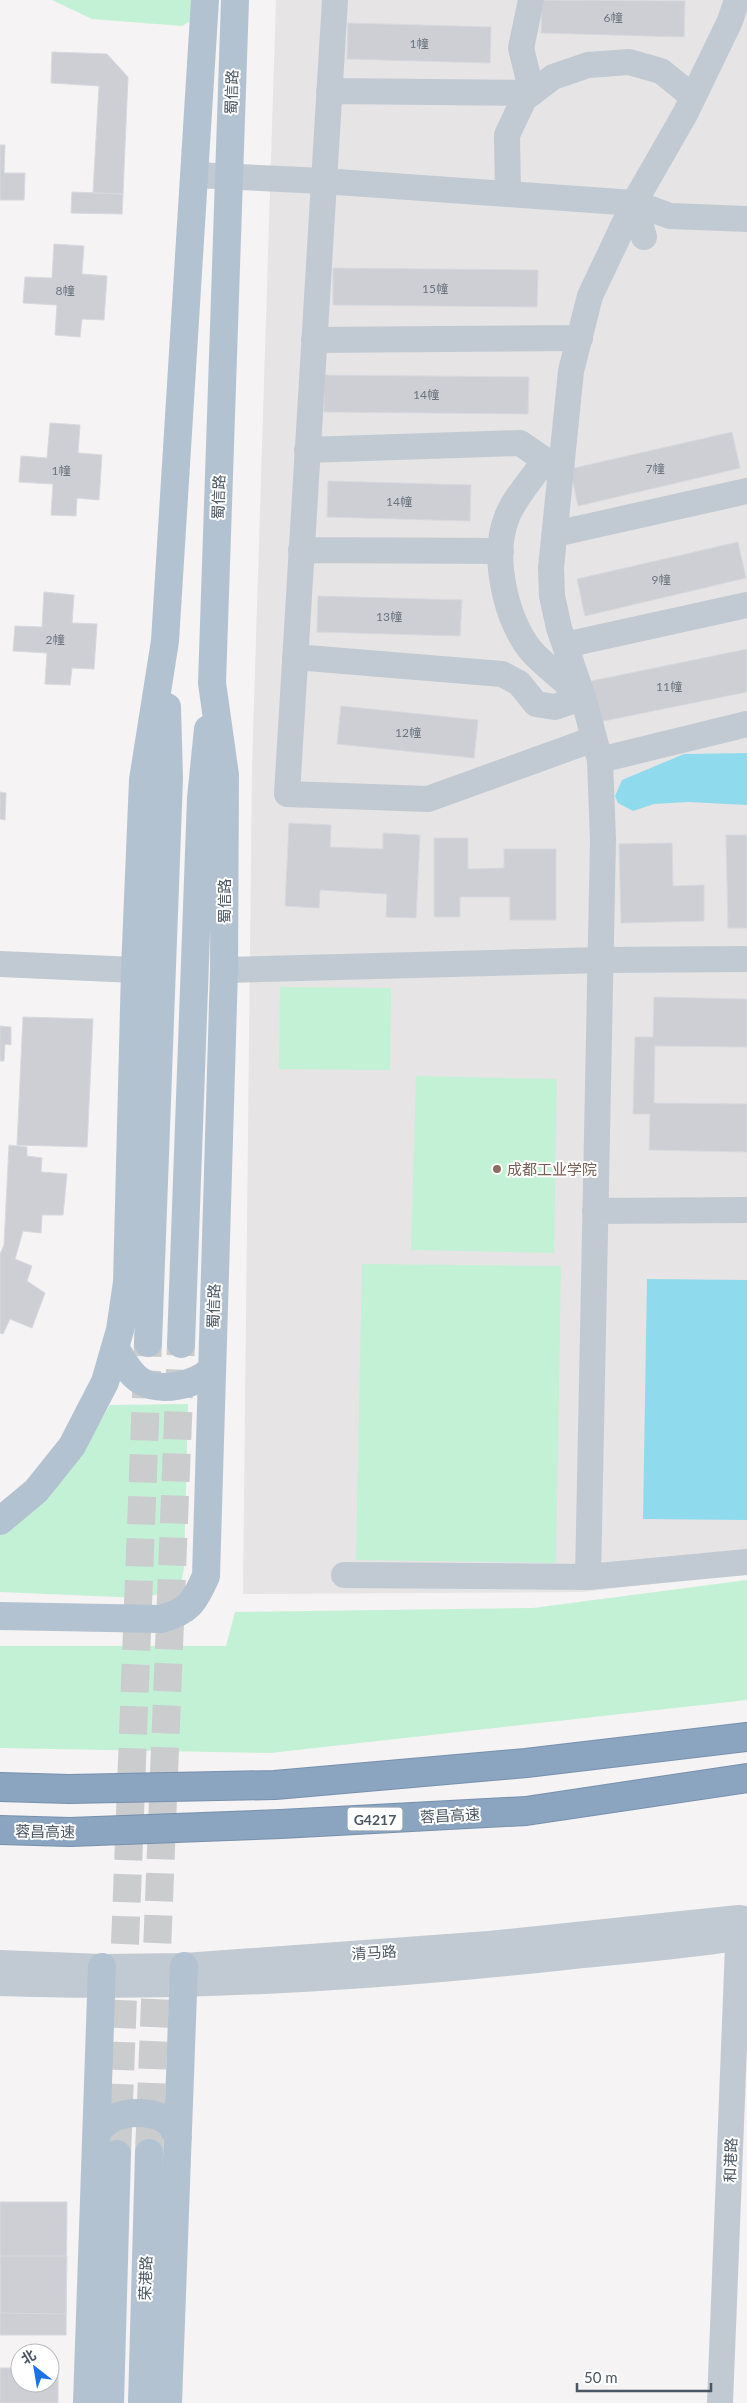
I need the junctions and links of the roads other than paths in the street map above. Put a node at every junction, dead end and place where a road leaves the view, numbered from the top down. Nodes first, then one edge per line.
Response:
1 (205, 0) edge
2 (235, 0) edge
3 (335, 0) edge
4 (531, 0) edge
5 (737, 0) edge
6 (329, 91) junction
7 (532, 92) junction
8 (693, 97) junction
9 (195, 176) junction
10 (228, 177) junction
11 (323, 181) junction
12 (508, 194) junction
13 (634, 203) junction
14 (747, 219) edge
15 (644, 237) dead end
16 (580, 338) junction
17 (314, 340) junction
18 (307, 450) junction
19 (552, 465) junction
20 (747, 491) edge
21 (555, 534) junction
22 (301, 550) junction
23 (501, 551) junction
24 (747, 606) edge
25 (165, 641) junction
26 (565, 645) junction
27 (295, 657) junction
28 (212, 683) junction
29 (583, 697) junction
30 (747, 724) edge
31 (597, 749) junction
32 (600, 960) junction
33 (747, 960) edge
34 (0, 964) edge
35 (135, 970) junction
36 (224, 970) junction
37 (747, 1210) edge
38 (595, 1211) junction
39 (148, 1343) tunnel mouth
40 (181, 1344) tunnel mouth
41 (115, 1347) junction
42 (211, 1370) junction
43 (0, 1521) edge
44 (747, 1562) edge
45 (344, 1575) dead end
46 (588, 1578) junction
47 (0, 1598) edge
48 (0, 1616) edge
49 (108, 1617) junction
50 (747, 1738) edge
51 (747, 1778) edge
52 (0, 1787) edge
53 (0, 1830) edge
54 (743, 1928) edge
55 (0, 1963) edge
56 (183, 1975) junction
57 (102, 1976) junction
58 (0, 1983) edge
59 (97, 2132) junction
60 (178, 2137) junction
61 (149, 2153) tunnel mouth
62 (118, 2154) tunnel mouth
63 (87, 2403) edge
64 (110, 2403) edge
65 (142, 2403) edge
66 (168, 2403) edge
67 (720, 2403) edge

1 - 9 main road, 蜀信路
2 - 10 main road, 蜀信路
3 - 6 street
4 - 7 street
5 - 8 street
6 - 7 street
6 - 11 street
7 - 8 street
7 - 12 street
8 - 13 street
9 - 10 street
9 - 25 main road, 蜀信路
10 - 11 street
10 - 28 main road, 蜀信路
11 - 12 street
11 - 17 street
12 - 13 street
13 - 14 street
13 - 15 street
13 - 16 street
16 - 17 street
16 - 19 street
17 - 18 street
18 - 19 street
18 - 22 street
19 - 21 street
19 - 23 street
20 - 21 street
21 - 26 street
22 - 23 street
22 - 27 street
23 - 29 street
24 - 26 street
25 - 35 main road, 蜀信路
25 - 39 main road
26 - 29 street
27 - 29 street
27 - 31 street
28 - 36 main road, 蜀信路
28 - 40 main road
29 - 31 street
30 - 31 street
31 - 32 street
32 - 33 street
32 - 36 street
32 - 38 street
34 - 35 street
35 - 41 main road, 蜀信路
36 - 42 main road, 蜀信路
37 - 38 street
38 - 46 street
41 - 42 main road
41 - 43 main road, 蜀信路
42 - 49 main road, 蜀信路
44 - 46 street
45 - 46 street
47 - 49 main road
48 - 49 main road, 蜀信路
50 - 52 highway
51 - 53 highway, 蓉昌高速 / G4217
54 - 56 street, 清马路
54 - 67 street, 和港路
55 - 57 street, 清马路
56 - 57 street, 清马路
56 - 60 main road
57 - 58 street, 清马路
57 - 59 main road
59 - 60 main road
59 - 63 main road
60 - 66 main road
61 - 65 main road, 荣港路
62 - 64 main road, 荣港路

